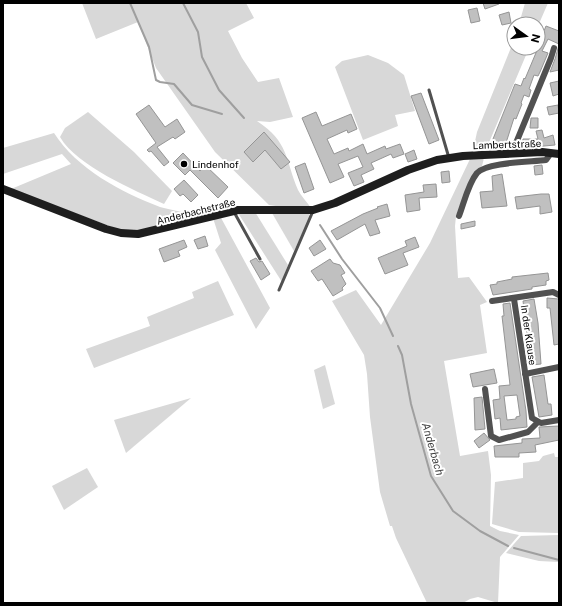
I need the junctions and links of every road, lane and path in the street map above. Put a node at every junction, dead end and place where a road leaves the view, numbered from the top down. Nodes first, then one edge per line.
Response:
1 (554, 48) dead end
2 (429, 90) dead end
3 (555, 153) edge
4 (515, 154) junction
5 (463, 156) joint
6 (449, 158) junction
7 (3, 189) edge
8 (313, 210) junction
9 (233, 211) junction
10 (459, 216) dead end
11 (260, 259) dead end
12 (280, 290) dead end
13 (559, 294) edge
14 (514, 299) junction
15 (492, 301) dead end
16 (559, 367) edge
17 (525, 374) junction
18 (484, 389) dead end
19 (559, 420) edge
20 (538, 422) junction

1 - 4 street
2 - 6 lane
3 - 4 main road, Lambertstraße
3 - 10 street, Lambertstraße
4 - 5 main road, Lambertstraße
5 - 6 main road, Anderbachstraße
6 - 8 main road, Anderbachstraße
7 - 9 main road, Anderbachstraße
8 - 9 main road, Anderbachstraße
8 - 12 lane
9 - 11 lane
13 - 14 street, In der Klause
14 - 15 street, In der Klause
14 - 17 street, In der Klause
16 - 17 street, In der Klause
17 - 20 street, In der Klause
18 - 20 street
19 - 20 street

